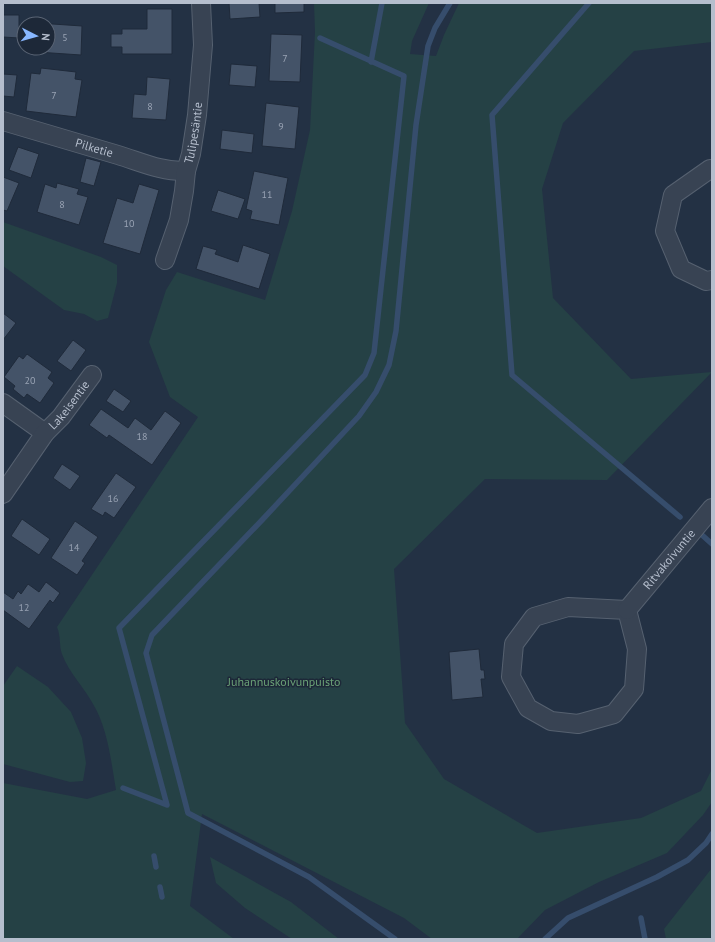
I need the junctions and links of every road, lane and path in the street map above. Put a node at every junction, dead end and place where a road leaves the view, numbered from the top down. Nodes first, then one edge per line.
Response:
1 (201, 3) edge
2 (3, 121) edge
3 (712, 170) edge
4 (186, 171) junction
5 (165, 260) dead end
6 (712, 280) edge
7 (92, 375) dead end
8 (3, 403) edge
9 (45, 433) junction
10 (3, 494) edge
11 (712, 508) edge
12 (626, 610) junction

1 - 4 street, Tulipesäntie
2 - 4 street, Pilketie
3 - 6 street
4 - 5 street, Tulipesäntie
7 - 9 street, Lakeisentie
8 - 9 street, Lakeisentie
9 - 10 street, Lakeisentie
11 - 12 street, Ritvakoivuntie
12 - 12 street

